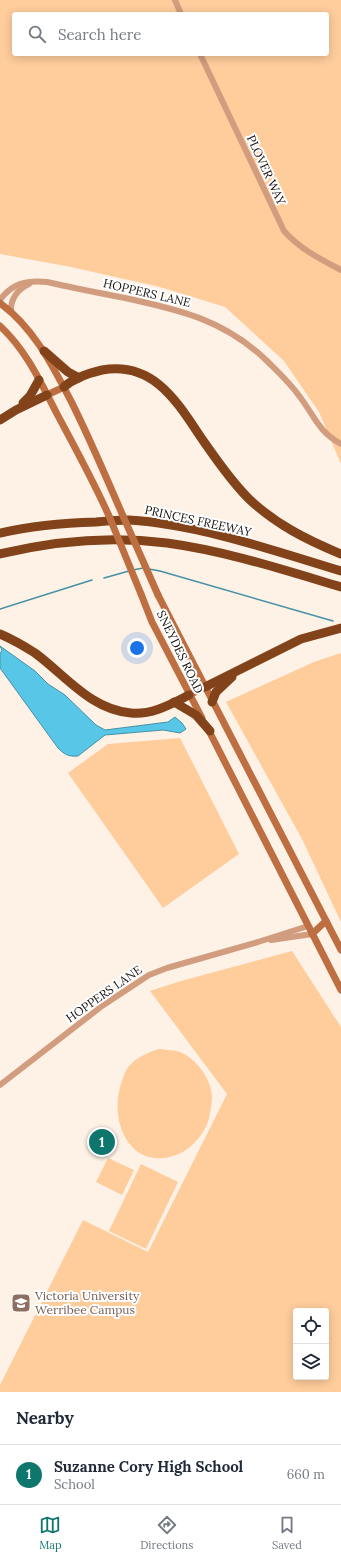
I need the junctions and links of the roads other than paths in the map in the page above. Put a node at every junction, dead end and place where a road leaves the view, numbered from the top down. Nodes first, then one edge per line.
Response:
1 (175, 0) edge
2 (180, 12) edge
3 (201, 56) edge
4 (341, 270) edge
5 (34, 281) junction
6 (0, 289) edge
7 (10, 289) junction
8 (0, 302) edge
9 (11, 312) junction
10 (0, 326) edge
11 (44, 351) junction
12 (79, 378) junction
13 (39, 380) junction
14 (64, 387) junction
15 (48, 395) junction
16 (16, 410) junction
17 (0, 420) edge
18 (341, 444) edge
19 (0, 533) edge
20 (0, 554) edge
21 (341, 554) edge
22 (341, 571) edge
23 (341, 587) edge
24 (341, 628) edge
25 (0, 634) edge
26 (247, 665) junction
27 (204, 687) junction
28 (188, 695) junction
29 (174, 702) junction
30 (212, 702) junction
31 (210, 731) junction
32 (326, 922) junction
33 (308, 926) junction
34 (312, 934) junction
35 (258, 942) junction
36 (341, 950) edge
37 (341, 990) edge
38 (0, 1085) edge

1 - 2 street
3 - 4 street, PLOVER WAY
5 - 7 street, HOPPERS LANE
5 - 9 street
5 - 18 street, HOPPERS LANE
6 - 7 street
7 - 8 street, HOPPERS LANE
8 - 9 main road, SNEYDES ROAD
9 - 11 main road, SNEYDES ROAD
10 - 13 main road, SNEYDES ROAD
11 - 12 highway
11 - 14 main road, SNEYDES ROAD
12 - 14 highway
12 - 21 highway
13 - 15 main road, SNEYDES ROAD
13 - 16 highway
14 - 15 main road
14 - 27 main road, SNEYDES ROAD, bridge
15 - 16 highway
15 - 28 main road, SNEYDES ROAD, bridge
16 - 17 highway
19 - 22 highway, PRINCES FREEWAY
20 - 23 highway
24 - 26 highway
25 - 29 highway
26 - 27 highway
26 - 30 highway
27 - 28 main road
27 - 30 main road, SNEYDES ROAD
28 - 29 highway
28 - 31 main road, SNEYDES ROAD
29 - 31 highway
30 - 32 main road, SNEYDES ROAD
31 - 33 main road, SNEYDES ROAD
32 - 33 main road
32 - 34 main road
32 - 36 main road, SNEYDES ROAD
33 - 34 main road, SNEYDES ROAD
33 - 35 street, HOPPERS LANE
34 - 35 street, HOPPERS LANE
34 - 37 main road, SNEYDES ROAD
35 - 38 street, HOPPERS LANE

